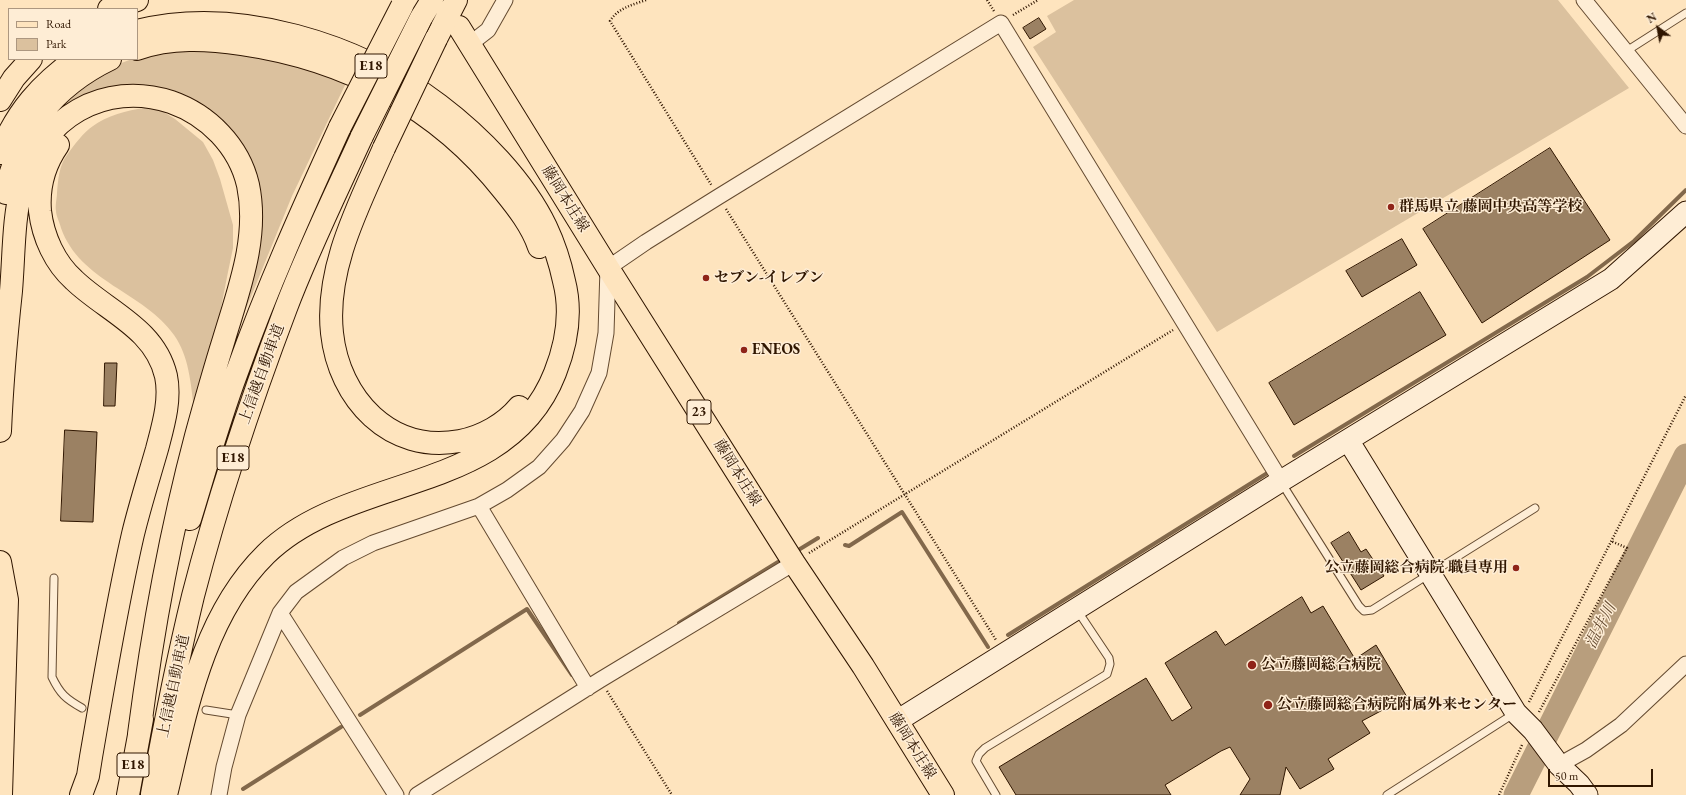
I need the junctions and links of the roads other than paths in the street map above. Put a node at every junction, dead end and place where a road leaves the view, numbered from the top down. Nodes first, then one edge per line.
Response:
1 (137, 0) edge
2 (456, 0) edge
3 (505, 0) edge
4 (1584, 0) edge
5 (404, 3) edge
6 (112, 8) edge
7 (427, 9) edge
8 (1686, 13) edge
9 (138, 31) edge
10 (465, 35) joint
11 (138, 48) edge
12 (1625, 52) junction
13 (26, 60) edge
14 (30, 60) edge
15 (75, 60) edge
16 (108, 60) edge
17 (0, 84) edge
18 (152, 98) junction
19 (0, 100) edge
20 (406, 103) edge
21 (406, 103) edge
22 (406, 103) edge
23 (406, 103) edge
24 (1686, 126) edge
25 (0, 153) edge
26 (1686, 212) edge
27 (0, 247) edge
28 (608, 268) junction
29 (0, 348) edge
30 (2, 387) junction
31 (0, 431) edge
32 (1348, 440) junction
33 (1281, 481) junction
34 (479, 506) junction
35 (1535, 508) dead end
36 (0, 562) edge
37 (794, 562) junction
38 (1429, 573) junction
39 (54, 578) dead end
40 (1076, 609) junction
41 (280, 613) junction
42 (1686, 664) edge
43 (594, 684) junction
44 (82, 708) dead end
45 (206, 710) dead end
46 (238, 715) junction
47 (897, 721) junction
48 (1527, 723) junction
49 (139, 734) junction
50 (1559, 765) junction
51 (1, 795) edge
52 (81, 795) edge
53 (128, 795) edge
54 (152, 795) edge
55 (166, 795) edge
56 (219, 795) edge
57 (396, 795) edge
58 (417, 795) edge
59 (943, 795) edge
60 (996, 795) edge
61 (1387, 795) edge
62 (1587, 795) edge

1 - 6 main road
2 - 20 main road, bridge
3 - 10 street
4 - 12 street
5 - 49 main road, 上信越自動車道 / E18, bridge
7 - 54 main road, 上信越自動車道 / E18, bridge
8 - 12 lane
9 - 55 main road
10 - 28 main road, 藤岡本庄線 / 23
11 - 23 main road, bridge
12 - 24 street
13 - 17 main road
14 - 19 main road
15 - 25 main road
16 - 27 main road
18 - 30 main road
18 - 49 main road
18 - 52 main road
21 - 22 main road, bridge
26 - 32 street
28 - 33 street
28 - 34 street
28 - 37 main road, 藤岡本庄線 / 23
29 - 30 main road
30 - 31 main road
32 - 33 street
32 - 38 street
33 - 38 lane
33 - 40 street
34 - 41 street
34 - 43 street
35 - 38 lane
36 - 51 main road
37 - 43 street
37 - 47 main road, 藤岡本庄線 / 23
38 - 48 street
39 - 44 lane
40 - 47 street
40 - 60 lane
41 - 46 street
41 - 57 street
42 - 50 street
43 - 58 street
45 - 46 lane
46 - 56 street
47 - 59 main road, 藤岡本庄線 / 23
48 - 50 street
48 - 61 lane
49 - 53 main road, 上信越自動車道 / E18
50 - 62 street

